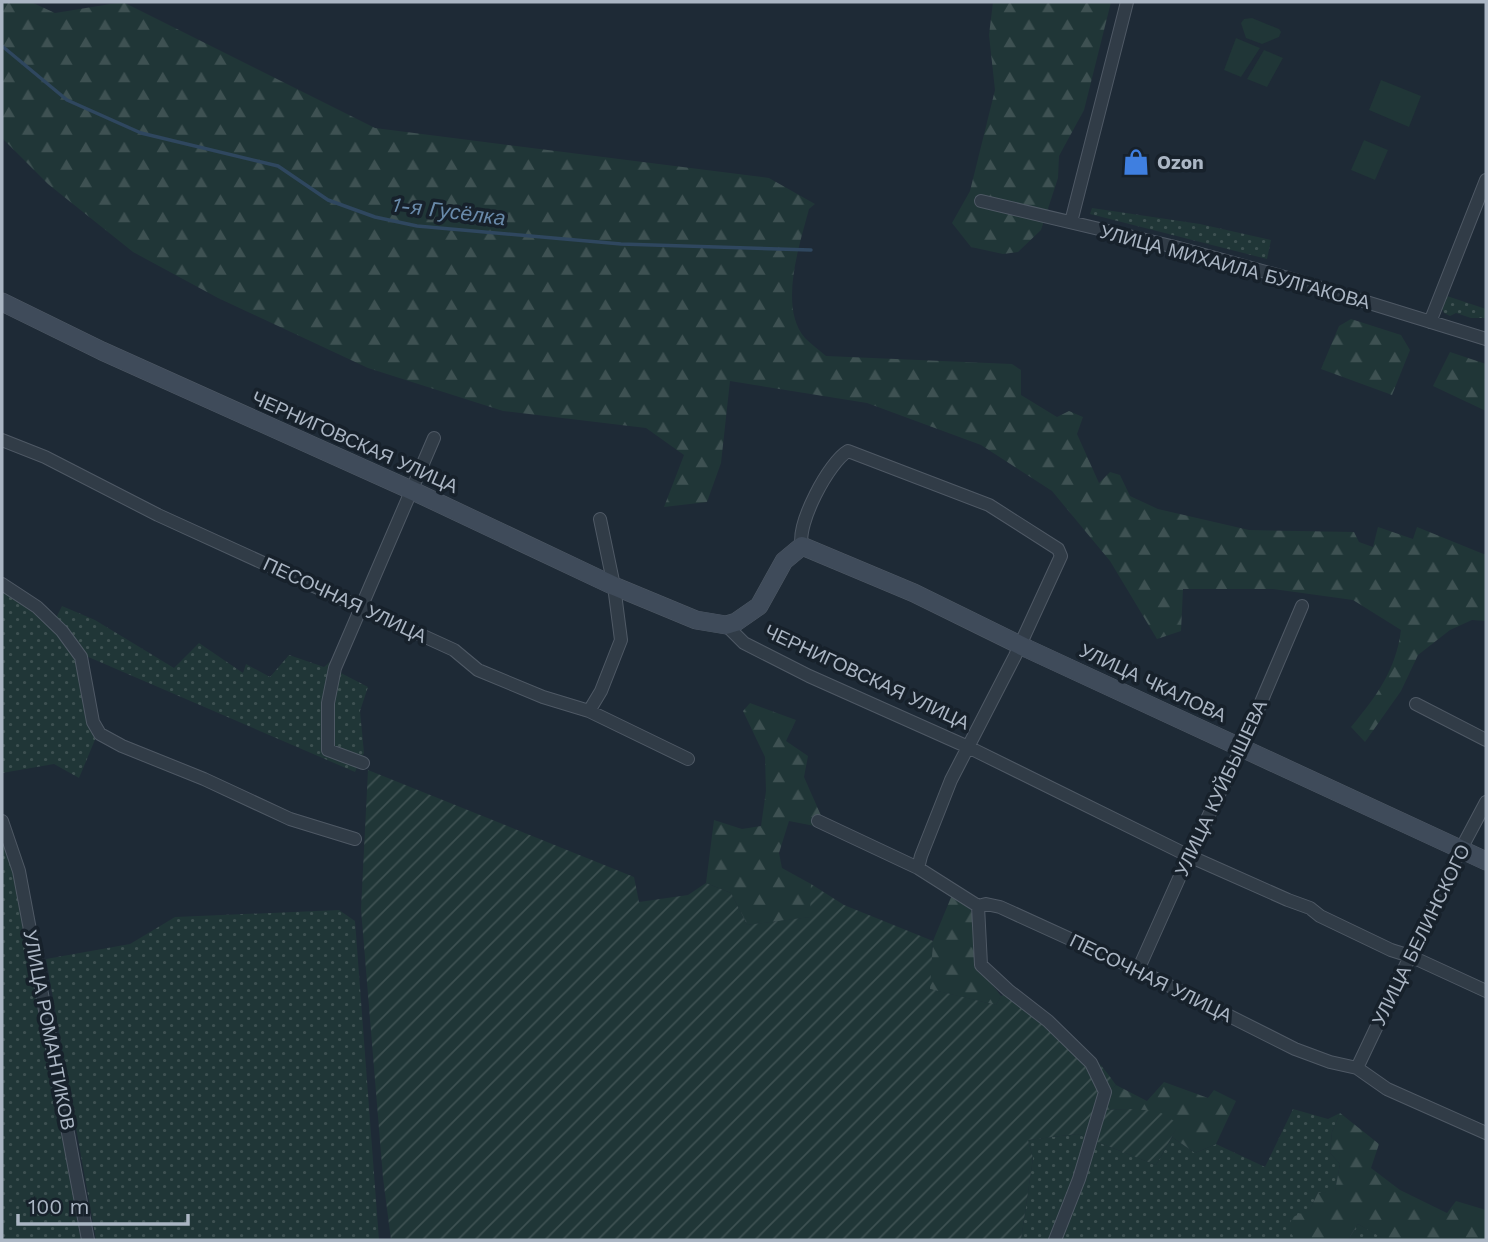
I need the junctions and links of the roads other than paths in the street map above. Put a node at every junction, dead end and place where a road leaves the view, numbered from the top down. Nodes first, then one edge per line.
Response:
1 (1126, 2) edge
2 (1486, 180) edge
3 (981, 201) dead end
4 (1070, 222) junction
5 (2, 302) edge
6 (1430, 322) junction
7 (1486, 339) edge
8 (434, 438) dead end
9 (2, 440) edge
10 (411, 490) junction
11 (600, 519) dead end
12 (802, 546) junction
13 (2, 584) edge
14 (614, 586) junction
15 (1303, 606) dead end
16 (360, 607) junction
17 (726, 625) junction
18 (1019, 645) junction
19 (1416, 704) dead end
20 (589, 712) junction
21 (1486, 740) edge
22 (968, 747) junction
23 (1242, 747) junction
24 (688, 759) dead end
25 (363, 763) dead end
26 (1486, 802) edge
27 (2, 821) edge
28 (818, 821) dead end
29 (355, 839) dead end
30 (1461, 849) junction
31 (1189, 856) junction
32 (1486, 861) edge
33 (918, 868) junction
34 (978, 906) junction
35 (1410, 956) junction
36 (1138, 970) junction
37 (1486, 991) edge
38 (1357, 1068) junction
39 (1486, 1133) edge
40 (88, 1240) edge
41 (1055, 1240) edge

1 - 4 street
2 - 6 street
3 - 4 street, УЛИЦА МИХАИЛА БУЛГАКОВА
4 - 6 street, УЛИЦА МИХАИЛА БУЛГАКОВА
5 - 10 street, ЧЕРНИГОВСКАЯ УЛИЦА
6 - 7 street, УЛИЦА МИХАИЛА БУЛГАКОВА
8 - 10 street
9 - 16 street, ПЕСОЧНАЯ УЛИЦА
10 - 14 street, ЧЕРНИГОВСКАЯ УЛИЦА
10 - 16 street
11 - 14 street
12 - 17 street
12 - 18 street, УЛИЦА ЧКАЛОВА
12 - 18 street
13 - 29 street
14 - 17 street, ЧЕРНИГОВСКАЯ УЛИЦА
14 - 20 street
15 - 23 street, УЛИЦА КУЙБЫШЕВА
16 - 20 street, ПЕСОЧНАЯ УЛИЦА
16 - 25 street
17 - 22 street, ЧЕРНИГОВСКАЯ УЛИЦА
18 - 22 street
18 - 23 street, УЛИЦА ЧКАЛОВА
19 - 21 street
20 - 24 street, ПЕСОЧНАЯ УЛИЦА
22 - 31 street, ЧЕРНИГОВСКАЯ УЛИЦА
22 - 33 street
23 - 30 street, УЛИЦА ЧКАЛОВА
23 - 31 street, УЛИЦА КУЙБЫШЕВА
26 - 30 street, УЛИЦА БЕЛИНСКОГО
27 - 40 street, УЛИЦА РОМАНТИКОВ
28 - 33 street, ПЕСОЧНАЯ УЛИЦА
30 - 32 street, УЛИЦА ЧКАЛОВА
30 - 35 street, УЛИЦА БЕЛИНСКОГО
31 - 35 street, ЧЕРНИГОВСКАЯ УЛИЦА
31 - 36 street, УЛИЦА КУЙБЫШЕВА
33 - 34 street, ПЕСОЧНАЯ УЛИЦА
34 - 36 street, ПЕСОЧНАЯ УЛИЦА
34 - 41 street
35 - 37 street, ЧЕРНИГОВСКАЯ УЛИЦА
35 - 38 street, УЛИЦА БЕЛИНСКОГО
36 - 38 street, ПЕСОЧНАЯ УЛИЦА
38 - 39 street, ПЕСОЧНАЯ УЛИЦА

